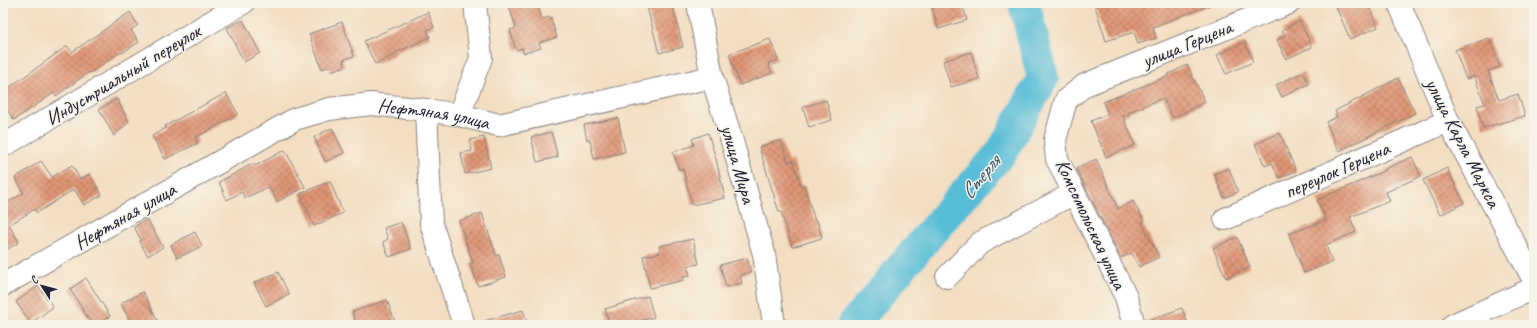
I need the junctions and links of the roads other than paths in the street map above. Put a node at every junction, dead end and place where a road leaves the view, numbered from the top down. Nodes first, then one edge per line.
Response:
1 (243, 3) edge
2 (475, 3) edge
3 (698, 3) edge
4 (1289, 3) edge
5 (1399, 3) edge
6 (712, 77) junction
7 (1085, 85) joint
8 (426, 110) junction
9 (459, 115) junction
10 (1448, 121) junction
11 (3, 146) edge
12 (1074, 193) junction
13 (1225, 219) dead end
14 (947, 277) dead end
15 (1534, 280) edge
16 (3, 285) edge
17 (1534, 288) edge
18 (464, 325) edge
19 (774, 325) edge
20 (1134, 325) edge
21 (1453, 325) edge

1 - 11 street, Индустриальный переулок
2 - 9 street
3 - 6 street, улица Мира
4 - 7 street, улица Герцена
5 - 10 street, улица Карла Маркса
6 - 9 street, Нефтяная улица
6 - 19 street, улица Мира
7 - 12 street, Комсомольская улица
8 - 9 street, Нефтяная улица
8 - 16 street, Нефтяная улица
8 - 18 street
10 - 13 street, переулок Герцена
10 - 15 street, улица Карла Маркса
12 - 14 street
12 - 20 street, Комсомольская улица
17 - 21 street

